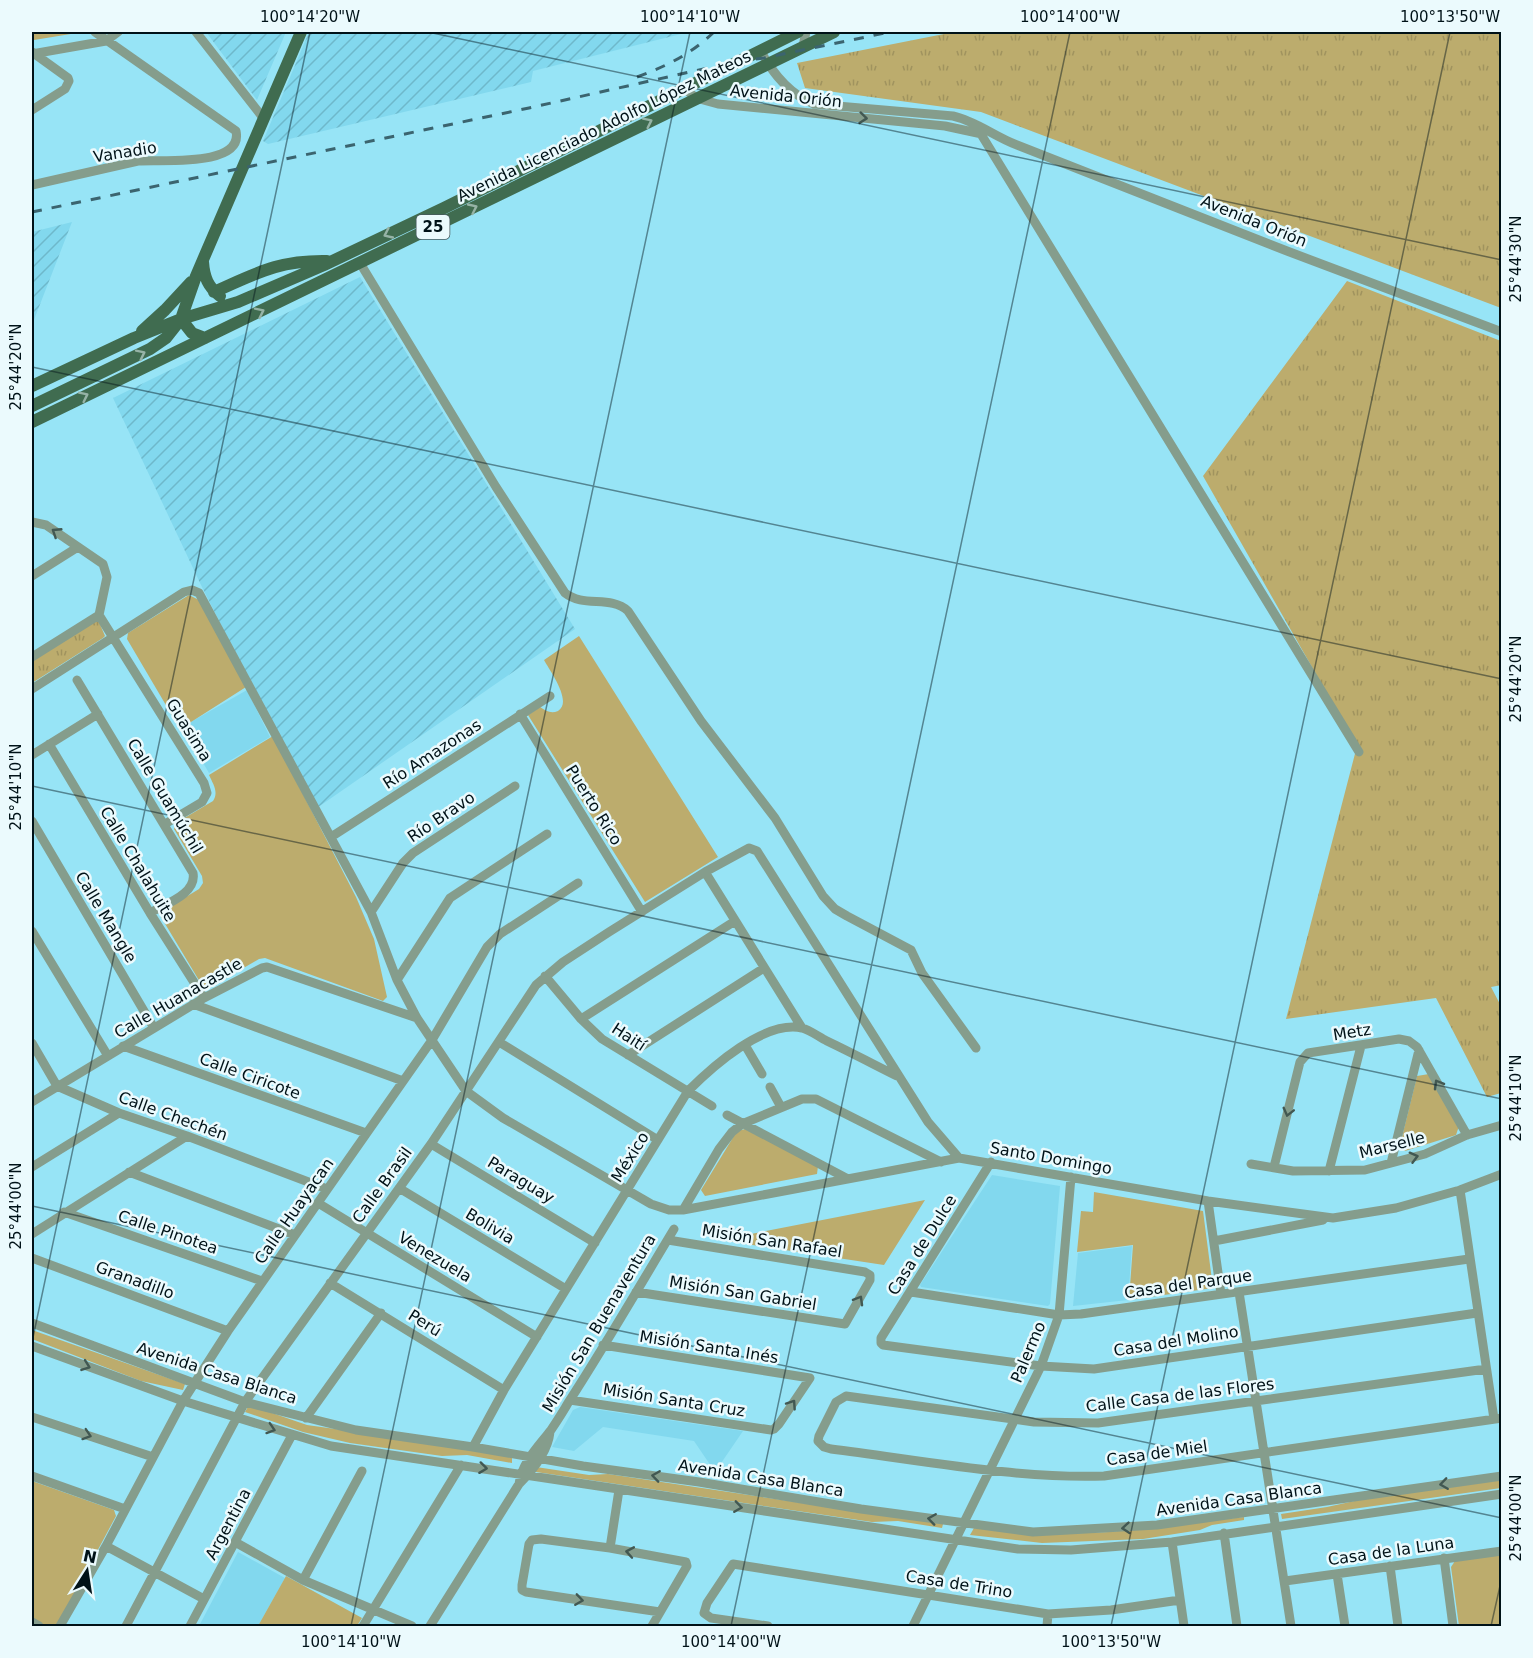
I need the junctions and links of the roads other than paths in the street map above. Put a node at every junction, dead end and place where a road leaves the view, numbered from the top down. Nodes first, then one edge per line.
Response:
1 (95, 32) edge
2 (118, 32) edge
3 (196, 32) edge
4 (301, 32) edge
5 (798, 32) edge
6 (806, 32) edge
7 (834, 32) edge
8 (106, 41) junction
9 (803, 46) junction
10 (760, 50) junction
11 (32, 53) edge
12 (768, 64) junction
13 (684, 88) junction
14 (696, 98) junction
15 (812, 109) junction
16 (32, 110) edge
17 (264, 119) junction
18 (975, 124) junction
19 (981, 134) junction
20 (996, 137) junction
21 (32, 185) edge
22 (203, 259) junction
23 (332, 261) junction
24 (360, 263) junction
25 (196, 276) junction
26 (214, 292) junction
27 (238, 302) junction
28 (181, 319) junction
29 (1502, 332) edge
30 (134, 338) junction
31 (205, 338) junction
32 (32, 386) edge
33 (32, 406) edge
34 (32, 422) edge
35 (32, 522) edge
36 (78, 547) junction
37 (32, 576) edge
38 (99, 615) junction
39 (114, 638) junction
40 (32, 657) edge
41 (77, 680) dead end
42 (32, 689) edge
43 (550, 696) dead end
44 (98, 714) junction
45 (520, 714) junction
46 (49, 744) junction
47 (1359, 752) dead end
48 (32, 755) edge
49 (515, 786) dead end
50 (32, 821) edge
51 (165, 824) junction
52 (547, 834) dead end
53 (331, 837) junction
54 (705, 872) junction
55 (578, 883) dead end
56 (371, 912) junction
57 (642, 912) junction
58 (150, 913) junction
59 (735, 921) junction
60 (32, 931) edge
61 (764, 968) junction
62 (545, 976) junction
63 (397, 980) junction
64 (204, 998) junction
65 (193, 1004) junction
66 (417, 1018) junction
67 (581, 1019) junction
68 (154, 1028) junction
69 (802, 1028) junction
70 (432, 1040) junction
71 (499, 1042) junction
72 (32, 1043) edge
73 (745, 1045) junction
74 (123, 1046) junction
75 (1360, 1046) junction
76 (976, 1048) dead end
77 (1419, 1050) junction
78 (628, 1055) junction
79 (108, 1056) junction
80 (762, 1074) dead end
81 (899, 1077) junction
82 (403, 1081) junction
83 (57, 1086) junction
84 (770, 1088) dead end
85 (688, 1091) junction
86 (466, 1092) junction
87 (32, 1102) edge
88 (712, 1106) dead end
89 (781, 1107) junction
90 (119, 1113) junction
91 (727, 1115) dead end
92 (742, 1124) junction
93 (1502, 1125) edge
94 (366, 1133) junction
95 (1467, 1135) junction
96 (188, 1136) junction
97 (658, 1140) junction
98 (432, 1143) junction
99 (959, 1158) junction
100 (941, 1162) junction
101 (991, 1162) junction
102 (1391, 1163) junction
103 (1251, 1164) dead end
104 (32, 1167) edge
105 (1274, 1167) junction
106 (1329, 1171) junction
107 (129, 1172) junction
108 (1502, 1174) edge
109 (1071, 1177) junction
110 (848, 1179) junction
111 (399, 1188) junction
112 (327, 1189) junction
113 (627, 1190) junction
114 (1460, 1190) junction
115 (1208, 1201) junction
116 (318, 1203) junction
117 (683, 1210) junction
118 (64, 1212) junction
119 (1333, 1218) junction
120 (674, 1229) dead end
121 (365, 1233) junction
122 (32, 1234) edge
123 (295, 1235) junction
124 (668, 1240) junction
125 (1214, 1241) junction
126 (595, 1243) junction
127 (32, 1258) edge
128 (1468, 1259) junction
129 (262, 1281) junction
130 (330, 1282) junction
131 (567, 1289) junction
132 (636, 1292) junction
133 (911, 1292) junction
134 (1239, 1292) junction
135 (1221, 1294) junction
136 (1477, 1313) junction
137 (381, 1314) junction
138 (1059, 1315) junction
139 (32, 1323) edge
140 (845, 1324) joint
141 (228, 1331) junction
142 (537, 1336) junction
143 (881, 1343) joint
144 (603, 1345) junction
145 (1247, 1345) junction
146 (32, 1346) edge
147 (1041, 1366) junction
148 (1486, 1369) junction
149 (194, 1383) junction
150 (504, 1390) junction
151 (570, 1400) junction
152 (183, 1401) junction
153 (1256, 1401) junction
154 (246, 1402) junction
155 (32, 1417) edge
156 (237, 1418) junction
157 (306, 1418) junction
158 (1015, 1418) junction
159 (1498, 1419) edge
160 (774, 1430) joint
161 (292, 1436) junction
162 (818, 1441) joint
163 (473, 1447) junction
164 (1263, 1452) junction
165 (153, 1457) junction
166 (534, 1458) junction
167 (461, 1465) junction
168 (990, 1469) junction
169 (362, 1471) dead end
170 (524, 1474) junction
171 (32, 1476) edge
172 (1502, 1476) edge
173 (619, 1490) junction
174 (1502, 1494) edge
175 (125, 1509) junction
176 (1273, 1510) junction
177 (962, 1524) junction
178 (1275, 1526) junction
179 (1224, 1533) junction
180 (955, 1538) junction
181 (235, 1542) junction
182 (1172, 1542) junction
183 (106, 1546) junction
184 (610, 1548) junction
185 (1502, 1551) edge
186 (1444, 1558) junction
187 (1390, 1566) junction
188 (155, 1573) junction
189 (1338, 1574) junction
190 (303, 1580) junction
191 (1285, 1581) junction
192 (927, 1595) junction
193 (204, 1599) junction
194 (1180, 1600) junction
195 (373, 1610) junction
196 (660, 1612) junction
197 (1048, 1614) junction
198 (32, 1622) edge
199 (39, 1626) edge
200 (60, 1626) edge
201 (126, 1626) edge
202 (190, 1626) edge
203 (363, 1626) edge
204 (412, 1626) edge
205 (430, 1626) edge
206 (652, 1626) edge
207 (768, 1626) edge
208 (913, 1626) edge
209 (1047, 1626) edge
210 (1184, 1626) edge
211 (1237, 1626) edge
212 (1291, 1626) edge
213 (1345, 1626) edge
214 (1398, 1626) edge
215 (1453, 1626) edge

1 - 8 street
2 - 8 street
3 - 17 street
4 - 17 main road
5 - 10 main road, Avenida Licenciado Adolfo López Mateos / 25
6 - 9 street
7 - 9 main road, Avenida Licenciado Adolfo López Mateos / 25
8 - 11 street
8 - 21 street, Vanadio
9 - 12 main road, Avenida Licenciado Adolfo López Mateos / 25
10 - 12 street, Avenida Orión
10 - 13 main road, Avenida Licenciado Adolfo López Mateos / 25
11 - 16 street
12 - 14 main road, Avenida Licenciado Adolfo López Mateos / 25
12 - 15 street, Avenida Orión
13 - 14 street, Avenida Orión
13 -> 23 main road, Avenida Licenciado Adolfo López Mateos / 25
14 - 15 street, Avenida Orión
24 -> 14 main road, Avenida Licenciado Adolfo López Mateos / 25
15 - 18 street, Avenida Orión
15 -> 19 street, Avenida Orión
17 - 22 main road
18 - 19 street
18 - 20 street, Avenida Orión
19 - 20 street, Avenida Orión
19 - 47 street
20 - 29 street, Avenida Orión
22 - 25 main road
22 - 26 main road
23 - 26 main road
23 - 27 main road, Avenida Licenciado Adolfo López Mateos / 25
31 -> 24 main road, Avenida Licenciado Adolfo López Mateos / 25
24 - 76 street
25 - 28 main road
25 - 30 main road
26 - 27 main road
27 - 28 main road, Avenida Licenciado Adolfo López Mateos / 25
28 - 30 main road, Avenida Licenciado Adolfo López Mateos / 25
28 - 31 main road
33 -> 28 main road
30 - 32 main road, Avenida Licenciado Adolfo López Mateos / 25
34 -> 31 main road, Avenida Licenciado Adolfo López Mateos / 25
36 -> 35 street
36 - 37 street
36 - 38 street
38 - 39 street
38 - 40 street
39 - 42 street
39 - 51 street, Guasima
39 - 53 street
41 - 44 street, Calle Guamúchil
43 - 45 street, Río Amazonas
44 - 46 street
44 - 51 street, Calle Guamúchil
45 - 53 street, Río Amazonas
45 - 57 street, Puerto Rico
46 - 48 street
46 - 58 street, Calle Chalahuite
49 - 56 street, Río Bravo
50 - 68 street, Calle Mangle
51 - 58 street, Calle Guamúchil
52 - 63 street
53 - 56 street
54 - 57 street, Calle Brasil
54 - 59 street
54 - 81 street, Calle Brasil
55 - 70 street, Calle Huayacan
56 - 63 street
57 - 62 street, Calle Brasil
58 - 64 street, Calle Chalahuite
59 - 61 street
59 - 67 street
60 - 79 street
61 - 69 street
61 - 78 street
62 - 67 street, Haití
62 - 71 street, Calle Brasil
63 - 66 street
64 - 65 street, Calle Huanacastle
64 - 66 street, Calle Huanacastle
65 - 68 street, Calle Huanacastle
65 - 82 street
66 - 70 street
67 - 78 street, Haití
68 - 74 street, Calle Huanacastle
69 - 73 street, México
69 - 81 street
70 - 82 street, Calle Huayacan
70 - 86 street
71 - 86 street, Calle Brasil
71 - 97 street
72 - 83 street
73 - 80 street
73 - 85 street, México
74 - 79 street, Calle Huanacastle
74 - 94 street, Calle Ciricote
75 - 77 street, Metz
75 -> 105 street, Metz
75 - 106 street
95 -> 77 street
77 - 102 street
78 - 85 street, Haití
79 - 83 street, Calle Huanacastle
81 - 99 street
82 - 94 street, Calle Huayacan
83 - 87 street, Calle Huanacastle
83 - 90 street, Calle Chechén
84 - 89 street
85 - 88 street, Haití
85 - 97 street, México
86 - 98 street, Calle Brasil
86 - 113 street
89 - 92 street
89 - 100 street
90 - 96 street, Calle Chechén
90 - 104 street
91 - 92 street
92 - 110 street
92 - 117 street
93 - 95 street, Marselle
94 - 112 street, Calle Huayacan
102 -> 95 street, Marselle
96 - 107 street
96 - 112 street, Calle Chechén
97 - 113 street, México
98 - 111 street, Calle Brasil
98 - 126 street, Paraguay
99 - 100 street, Santo Domingo
99 - 101 street, Santo Domingo
100 - 110 street, Santo Domingo
101 - 109 street, Santo Domingo
101 - 133 street, Casa de Dulce
102 - 106 street, Marselle
103 - 105 street, Marselle
105 - 106 street, Marselle
107 - 118 street
107 - 123 street
108 - 114 street, Santo Domingo
109 - 115 street, Santo Domingo
109 - 138 street, Palermo
110 - 117 street, Santo Domingo
111 - 121 street, Calle Brasil
111 - 131 street, Bolivia
112 - 116 street, Calle Huayacan
113 - 117 street
113 - 126 street, México
114 - 119 street, Santo Domingo
114 - 128 street
115 - 119 street, Santo Domingo
115 - 125 street
116 - 121 street, Venezuela
116 - 123 street, Calle Huayacan
118 - 122 street
118 - 129 street, Calle Pinotea
119 - 125 street
120 - 124 street, Misión San Buenaventura
121 - 130 street, Calle Brasil
121 - 142 street, Venezuela
123 - 129 street, Calle Huayacan
124 - 132 street, Misión San Buenaventura
140 -> 124 street, Misión San Rafael
125 - 135 street
126 - 131 street, México
127 - 141 street, Granadillo
128 - 134 street, Casa del Parque
128 - 136 street
129 - 141 street, Calle Huayacan
130 - 137 street, Perú
130 - 154 street, Calle Brasil
131 - 142 street, México
132 - 140 street, Misión San Gabriel
132 - 144 street, Misión San Buenaventura
133 - 138 street, Casa del Parque
133 - 143 street, Casa de Dulce
134 - 135 street, Casa del Parque
134 - 145 street
135 - 138 street, Casa del Parque
136 - 145 street, Casa del Molino
136 - 148 street
137 - 150 street, Perú
137 - 157 street
138 - 147 street, Palermo
139 - 149 street, Avenida Casa Blanca
141 - 149 street, Calle Huayacan
142 - 150 street, México
143 - 147 street, Casa del Molino
144 - 151 street, Misión San Buenaventura
160 -> 144 street, Misión Santa Inés
145 - 147 street, Casa del Molino
145 - 153 street
146 -> 152 street, Avenida Casa Blanca
147 - 158 street, Palermo
148 - 153 street, Calle Casa de las Flores
148 - 159 street
149 - 152 street, Calle Huayacan
149 - 154 street, Avenida Casa Blanca
150 - 163 street, México
151 - 160 street, Misión Santa Cruz
151 - 166 street, Misión San Buenaventura
152 - 156 street, Avenida Casa Blanca
152 - 165 street, Calle Huayacan
153 - 158 street, Calle Casa de las Flores
153 - 164 street
154 - 156 street, Calle Brasil
154 - 157 street, Avenida Casa Blanca
155 -> 165 street
156 -> 161 street, Avenida Casa Blanca
156 - 188 street, Calle Brasil
157 - 163 street, Avenida Casa Blanca
158 - 162 street, Calle Casa de las Flores
158 - 168 street, Palermo
159 - 164 street, Casa de Miel
161 - 167 street, Avenida Casa Blanca
161 - 181 street, Argentina
162 - 168 street, Casa de Miel
163 - 166 street, Avenida Casa Blanca
164 - 168 street, Casa de Miel
164 - 176 street
165 - 175 street, Calle Huayacan
166 - 170 street, Misión San Buenaventura
177 -> 166 street, Avenida Casa Blanca
167 -> 170 street, Avenida Casa Blanca
167 - 195 street
168 - 177 street, Palermo
169 - 190 street
170 - 173 street, Avenida Casa Blanca
170 - 205 street, Misión San Buenaventura
171 - 175 street
172 -> 176 street, Avenida Casa Blanca
173 -> 180 street, Avenida Casa Blanca
173 - 184 street
174 - 178 street, Avenida Casa Blanca
175 - 183 street, Calle Huayacan
176 -> 177 street, Avenida Casa Blanca
176 - 178 street
177 - 180 street, Palermo
178 - 179 street, Avenida Casa Blanca
178 - 191 street
179 - 182 street, Avenida Casa Blanca
179 - 211 street
180 - 182 street, Avenida Casa Blanca
180 - 192 street, Palermo
181 - 190 street
181 - 193 street, Argentina
182 - 194 street
183 - 188 street
183 - 200 street, Calle Huayacan
196 -> 184 street
184 -> 196 street
185 - 186 street, Casa de la Luna
186 - 187 street, Casa de la Luna
186 - 215 street
187 - 189 street, Casa de la Luna
187 - 214 street
188 - 193 street
188 - 201 street, Calle Brasil
189 - 191 street, Casa de la Luna
189 - 213 street
190 - 195 street
191 - 212 street
192 - 197 street, Casa de Trino
192 - 207 street, Casa de Trino
192 - 208 street, Palermo
193 - 202 street, Argentina
194 - 197 street, Casa de Trino
194 - 210 street
195 - 203 street
195 - 204 street
196 - 206 street
197 - 209 street
198 - 199 street

